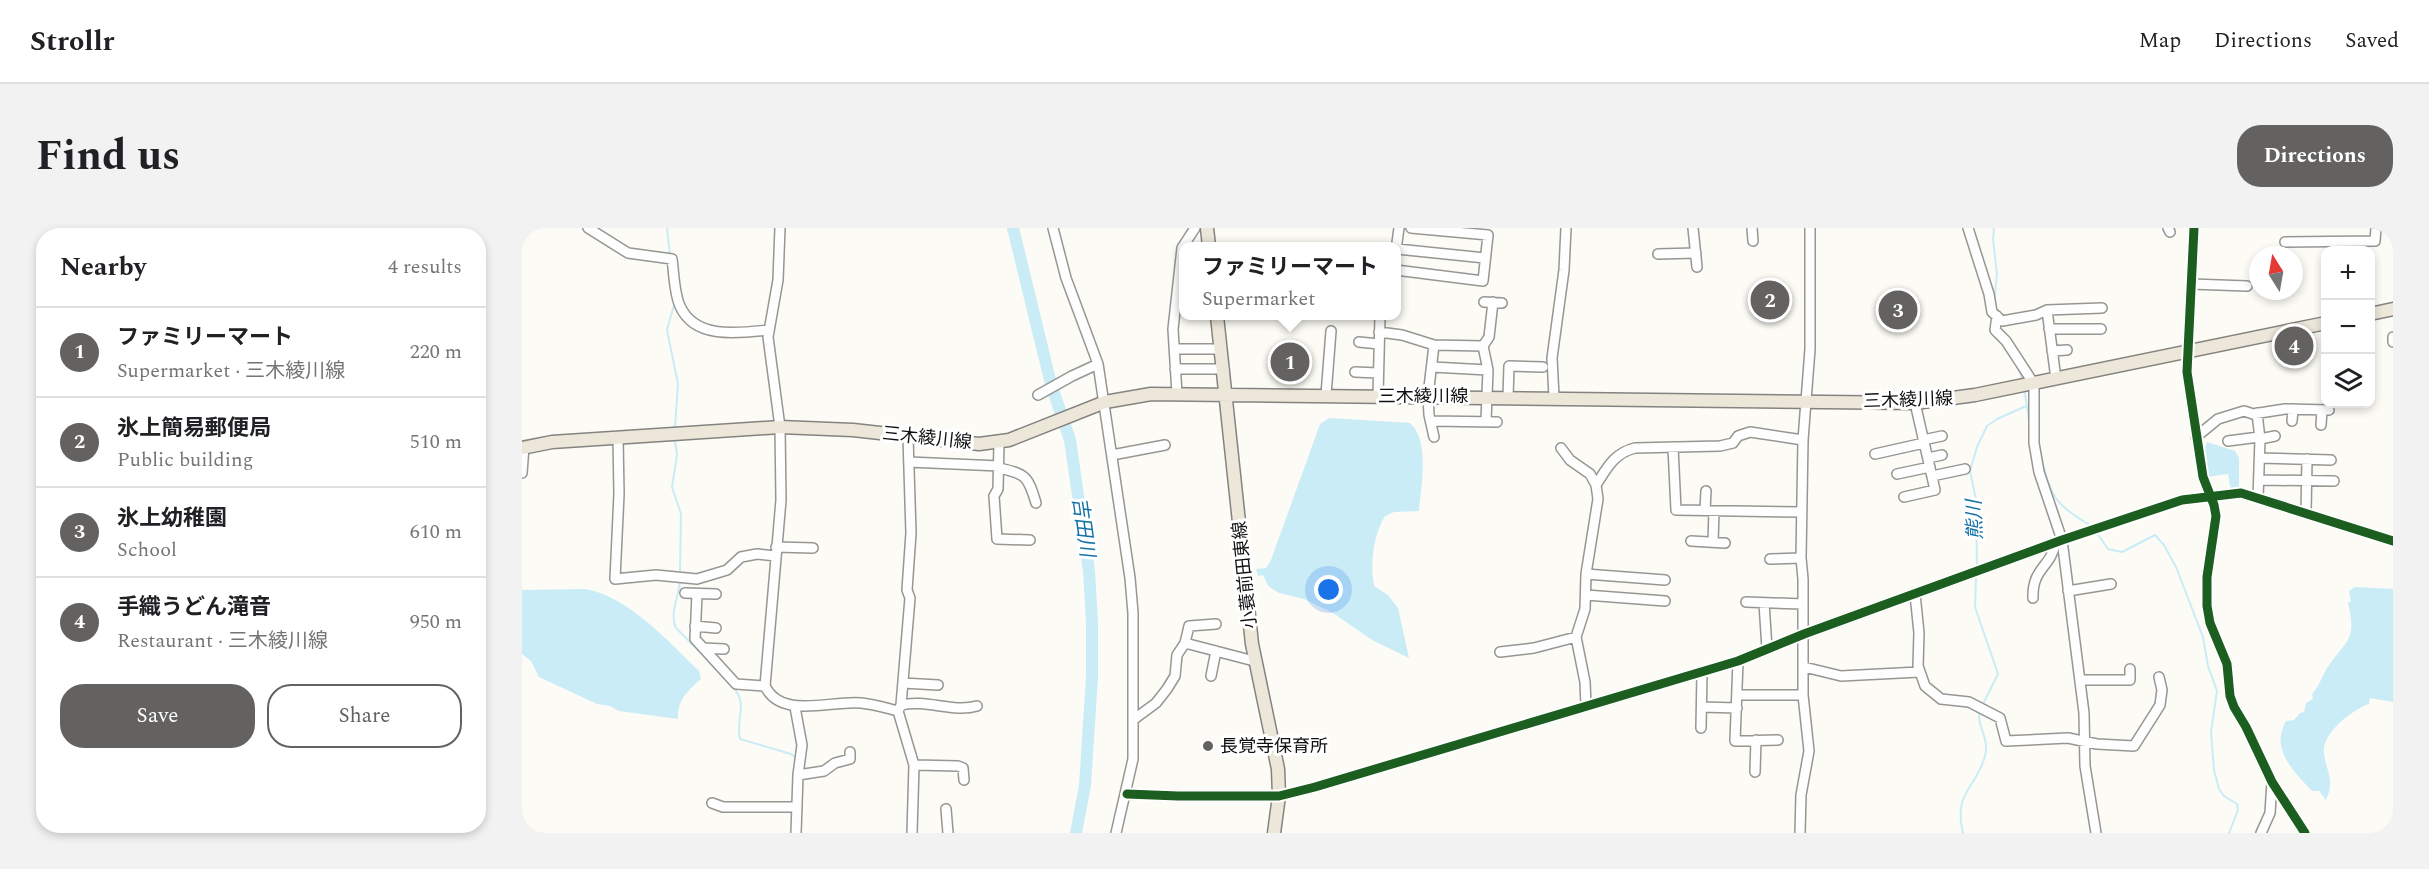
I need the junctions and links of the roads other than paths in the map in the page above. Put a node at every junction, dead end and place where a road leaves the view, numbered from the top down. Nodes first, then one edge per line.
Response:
1 (588, 228) edge
2 (780, 228) edge
3 (1053, 228) edge
4 (1196, 228) edge
5 (1411, 228) edge
6 (1566, 228) edge
7 (1693, 228) edge
8 (1752, 228) edge
9 (1810, 228) edge
10 (1968, 228) edge
11 (2194, 228) edge
12 (2376, 228) edge
13 (1753, 241) dead end
14 (1186, 242) edge
15 (2285, 242) dead end
16 (1401, 250) edge
17 (1696, 253) junction
18 (1658, 255) dead end
19 (1485, 258) junction
20 (1697, 267) dead end
21 (1401, 271) edge
22 (1179, 275) edge
23 (2191, 285) junction
24 (2247, 286) dead end
25 (1493, 302) dead end
26 (2102, 308) dead end
27 (2393, 309) edge
28 (2047, 310) junction
29 (2375, 313) edge
30 (1994, 314) junction
31 (1218, 320) edge
32 (1380, 320) edge
33 (2321, 325) edge
34 (2049, 329) junction
35 (769, 330) junction
36 (2101, 330) dead end
37 (1331, 331) dead end
38 (1379, 332) junction
39 (2393, 337) edge
40 (1359, 342) dead end
41 (2393, 342) edge
42 (1379, 344) junction
43 (1434, 345) junction
44 (1483, 346) junction
45 (1175, 349) junction
46 (1221, 349) junction
47 (2067, 350) dead end
48 (2052, 351) junction
49 (2187, 353) junction
50 (1098, 364) junction
51 (1432, 367) junction
52 (1543, 367) dead end
53 (1175, 369) junction
54 (1224, 369) junction
55 (1488, 370) junction
56 (1355, 372) dead end
57 (1378, 374) junction
58 (2056, 379) junction
59 (2027, 385) junction
60 (1041, 393) dead end
61 (1176, 394) junction
62 (1227, 394) junction
63 (1326, 396) junction
64 (1378, 396) junction
65 (1428, 396) junction
66 (1488, 397) junction
67 (1508, 397) junction
68 (1554, 397) junction
69 (1805, 401) junction
70 (1105, 402) junction
71 (1915, 403) junction
72 (2293, 409) junction
73 (2257, 413) junction
74 (1432, 421) junction
75 (1486, 421) junction
76 (2292, 421) dead end
77 (1497, 422) dead end
78 (2321, 425) dead end
79 (780, 428) junction
80 (1942, 436) dead end
81 (2196, 436) junction
82 (2275, 436) dead end
83 (908, 437) junction
84 (1434, 437) dead end
85 (618, 438) junction
86 (2260, 438) junction
87 (1803, 440) junction
88 (2228, 441) dead end
89 (999, 442) junction
90 (1924, 442) junction
91 (1165, 445) dead end
92 (523, 447) edge
93 (1673, 447) junction
94 (1561, 448) dead end
95 (1875, 454) dead end
96 (1112, 455) junction
97 (1942, 455) dead end
98 (2260, 458) junction
99 (2307, 459) junction
100 (2331, 460) dead end
101 (909, 462) junction
102 (999, 467) junction
103 (1930, 467) junction
104 (1965, 469) dead end
105 (522, 473) edge
106 (1897, 474) dead end
107 (2259, 480) junction
108 (2307, 481) junction
109 (2334, 481) dead end
110 (1596, 485) junction
111 (1706, 491) dead end
112 (1904, 497) dead end
113 (2210, 497) junction
114 (2258, 498) junction
115 (1036, 503) dead end
116 (1709, 511) junction
117 (1801, 512) junction
118 (2306, 513) junction
119 (1030, 540) dead end
120 (2393, 541) edge
121 (1691, 542) dead end
122 (1713, 542) junction
123 (2059, 542) junction
124 (1725, 543) dead end
125 (813, 548) dead end
126 (776, 552) junction
127 (1801, 558) junction
128 (1770, 559) dead end
129 (1586, 574) junction
130 (1665, 580) dead end
131 (2110, 584) dead end
132 (2068, 591) junction
133 (685, 593) dead end
134 (697, 594) junction
135 (716, 594) dead end
136 (1915, 594) junction
137 (1586, 595) junction
138 (2033, 598) dead end
139 (1665, 601) dead end
140 (1746, 602) dead end
141 (1764, 603) junction
142 (1803, 604) junction
143 (1216, 624) dead end
144 (695, 626) junction
145 (716, 628) dead end
146 (1804, 634) junction
147 (1576, 637) junction
148 (1185, 643) junction
149 (703, 648) junction
150 (724, 649) dead end
151 (1767, 649) junction
152 (1216, 651) junction
153 (1500, 652) dead end
154 (1738, 660) junction
155 (1254, 661) junction
156 (1803, 667) junction
157 (2130, 669) dead end
158 (1702, 672) junction
159 (1919, 672) junction
160 (1211, 676) dead end
161 (2159, 677) dead end
162 (2081, 680) junction
163 (903, 683) junction
164 (938, 685) dead end
165 (765, 686) junction
166 (1737, 695) junction
167 (1803, 695) junction
168 (977, 706) dead end
169 (1586, 706) junction
170 (795, 707) junction
171 (1702, 707) junction
172 (900, 708) junction
173 (1737, 708) junction
174 (1132, 720) junction
175 (1701, 728) dead end
176 (1756, 740) junction
177 (1778, 740) dead end
178 (2085, 742) junction
179 (850, 752) dead end
180 (914, 765) junction
181 (1755, 772) dead end
182 (798, 774) junction
183 (964, 780) dead end
184 (2272, 782) junction
185 (1126, 794) junction
186 (1279, 796) junction
187 (712, 803) dead end
188 (797, 807) junction
189 (946, 809) dead end
190 (796, 833) edge
191 (912, 833) edge
192 (948, 833) edge
193 (1116, 833) edge
194 (1274, 833) edge
195 (1800, 833) edge
196 (2096, 833) edge
197 (2261, 833) edge
198 (2305, 833) edge

1 - 35 street
2 - 35 street
3 - 50 street
4 - 14 street
5 - 19 street
6 - 68 street
7 - 17 street
8 - 13 street
9 - 69 street
10 - 30 street
11 - 23 street
12 - 15 street
16 - 19 street
17 - 18 street
17 - 20 street
19 - 21 street
22 - 45 street
23 - 24 street
23 - 49 street
25 - 44 street
26 - 28 street
27 - 29 main road
28 - 30 street
28 - 34 street
30 - 59 street
31 - 46 main road, 小蓑前田東線
32 - 38 street
33 - 49 main road, 三木綾川線
34 - 36 street
34 - 48 street
35 - 79 street
37 - 63 street
38 - 42 street
38 - 43 street
39 - 41 street
40 - 42 street
42 - 57 street
43 - 44 street
43 - 51 street
44 - 55 street
45 - 46 street
45 - 53 street
46 - 54 main road, 小蓑前田東線
47 - 48 street
48 - 58 street
49 - 58 main road, 三木綾川線
49 - 81 street
50 - 60 street
50 - 70 street
51 - 55 street
51 - 65 street
52 - 67 street
53 - 54 street
53 - 61 street
54 - 62 main road, 小蓑前田東線
55 - 66 street
56 - 57 street
57 - 64 street
58 - 59 main road, 三木綾川線
59 - 71 main road, 三木綾川線
59 - 123 street
61 - 62 main road, 三木綾川線
61 - 70 main road, 三木綾川線
62 - 63 main road, 三木綾川線
62 - 155 main road, 小蓑前田東線
63 - 64 main road, 三木綾川線
64 - 65 main road, 三木綾川線
65 - 66 main road, 三木綾川線
65 - 74 street
66 - 67 main road, 三木綾川線
66 - 75 street
67 - 68 main road, 三木綾川線
68 - 69 main road, 三木綾川線
69 - 71 main road, 三木綾川線
69 - 87 street
70 - 89 main road, 三木綾川線
70 - 96 street
71 - 90 street
72 - 73 street
72 - 76 street
72 - 78 street
73 - 81 street
73 - 86 street
74 - 75 street
74 - 84 street
75 - 77 street
79 - 83 main road, 三木綾川線
79 - 85 main road, 三木綾川線
79 - 126 street
80 - 90 street
81 - 113 street
82 - 86 street
83 - 89 main road, 三木綾川線
83 - 101 street
85 - 92 main road, 三木綾川線
85 - 126 street
86 - 88 street
86 - 98 street
87 - 93 street
87 - 117 street
89 - 102 street
90 - 95 street
90 - 103 street
91 - 96 street
92 - 105 street
93 - 110 street
93 - 116 street
94 - 110 street
96 - 174 street
97 - 103 street
98 - 99 street
98 - 107 street
99 - 100 street
99 - 108 street
101 - 102 street
101 - 163 street
102 - 115 street
102 - 119 street
103 - 104 street
103 - 106 street
103 - 112 street
107 - 108 street
107 - 114 street
108 - 109 street
108 - 118 street
110 - 129 street
111 - 116 street
113 - 114 street
113 - 123 street
113 - 184 street
114 - 118 street
116 - 117 street
116 - 122 street
117 - 127 street
118 - 120 street
121 - 122 street
122 - 124 street
123 - 132 street
123 - 136 street
123 - 138 street
125 - 126 street
126 - 165 street
127 - 128 street
127 - 142 street
129 - 130 street
129 - 137 street
131 - 132 street
132 - 162 street
133 - 134 street
134 - 135 street
134 - 144 street
136 - 146 street
136 - 159 street
137 - 139 street
137 - 147 street
140 - 141 street
141 - 142 street
141 - 151 street
142 - 146 street
143 - 148 street
144 - 145 street
144 - 149 street
146 - 151 street
146 - 156 street
147 - 153 street
147 - 169 street
148 - 152 street
148 - 174 street
149 - 150 street
149 - 165 street
151 - 154 street
152 - 155 street
152 - 160 street
154 - 158 street
154 - 166 street
155 - 186 main road, 小蓑前田東線
156 - 159 street
156 - 167 street
157 - 162 street
158 - 169 street
158 - 171 street
159 - 178 street
161 - 178 street
162 - 178 street
163 - 164 street
163 - 172 street
165 - 170 street
166 - 167 street
166 - 173 street
167 - 195 street
168 - 172 street
169 - 186 street
170 - 172 street
170 - 182 street
171 - 173 street
171 - 175 street
172 - 180 street
173 - 176 street
174 - 185 street
176 - 177 street
176 - 181 street
178 - 196 street
179 - 182 street
180 - 183 street
180 - 191 street
182 - 188 street
184 - 197 street
184 - 198 street
185 - 186 street
185 - 193 street
186 - 194 main road, 小蓑前田東線
187 - 188 street
188 - 190 street
189 - 192 street

